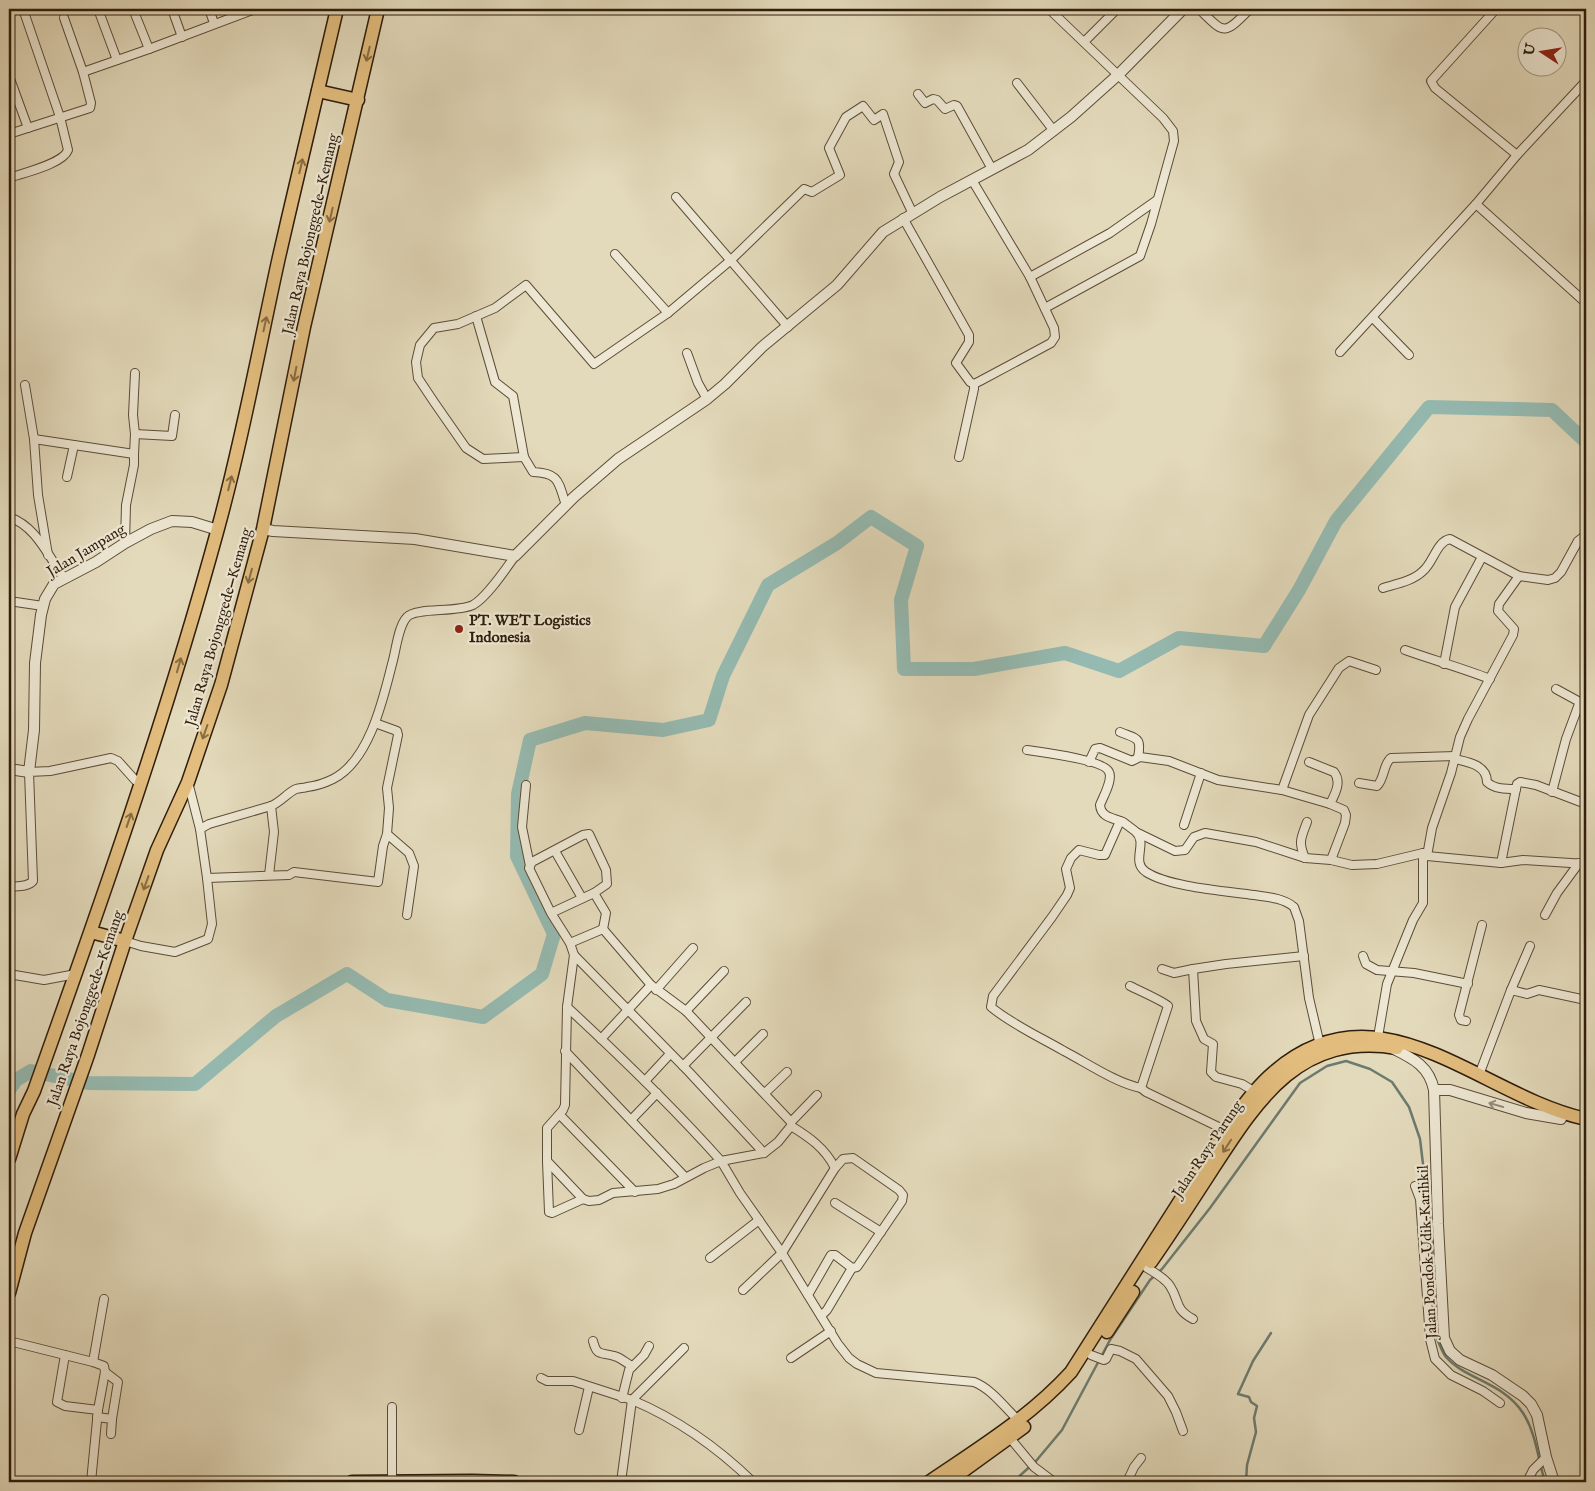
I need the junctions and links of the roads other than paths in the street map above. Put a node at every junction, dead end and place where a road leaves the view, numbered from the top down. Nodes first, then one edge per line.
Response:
1 (98, 9) edge
2 (133, 9) edge
3 (172, 9) edge
4 (208, 9) edge
5 (255, 9) edge
6 (337, 9) edge
7 (378, 9) edge
8 (1051, 9) edge
9 (1117, 9) edge
10 (1183, 9) edge
11 (1199, 9) edge
12 (1250, 9) edge
13 (1496, 9) edge
14 (24, 10) edge
15 (246, 11) edge
16 (64, 18) dead end
17 (214, 24) junction
18 (182, 37) junction
19 (1084, 42) junction
20 (149, 49) junction
21 (117, 60) junction
22 (83, 72) junction
23 (1119, 74) junction
24 (9, 76) edge
25 (1586, 81) edge
26 (1017, 83) dead end
27 (318, 91) junction
28 (12, 94) edge
29 (918, 94) dead end
30 (358, 100) junction
31 (60, 117) junction
32 (28, 128) junction
33 (1054, 131) junction
34 (9, 134) edge
35 (1517, 155) junction
36 (992, 169) junction
37 (9, 178) edge
38 (972, 180) junction
39 (676, 197) dead end
40 (1157, 200) junction
41 (1476, 204) junction
42 (914, 214) junction
43 (903, 218) junction
44 (615, 254) dead end
45 (732, 260) junction
46 (1030, 276) junction
47 (1586, 303) edge
48 (1045, 308) junction
49 (668, 313) junction
50 (476, 316) junction
51 (1373, 318) junction
52 (788, 327) junction
53 (1340, 352) dead end
54 (687, 353) dead end
55 (1409, 355) dead end
56 (135, 373) dead end
57 (974, 384) junction
58 (26, 385) dead end
59 (707, 399) junction
60 (174, 415) dead end
61 (135, 434) junction
62 (34, 439) junction
63 (74, 445) junction
64 (134, 454) junction
65 (524, 457) junction
66 (958, 458) dead end
67 (67, 477) dead end
68 (566, 505) junction
69 (9, 517) edge
70 (263, 529) junction
71 (218, 530) junction
72 (1586, 535) edge
73 (125, 543) junction
74 (48, 555) junction
75 (515, 556) junction
76 (1482, 557) junction
77 (1519, 576) junction
78 (64, 578) junction
79 (1383, 588) dead end
80 (9, 601) edge
81 (43, 606) junction
82 (1405, 650) dead end
83 (1444, 664) junction
84 (1376, 670) dead end
85 (1490, 679) junction
86 (1556, 689) dead end
87 (375, 723) junction
88 (1120, 732) dead end
89 (1027, 750) dead end
90 (1138, 757) junction
91 (1455, 758) junction
92 (1089, 762) junction
93 (1309, 762) dead end
94 (9, 769) edge
95 (29, 772) junction
96 (1201, 773) junction
97 (135, 780) dead end
98 (188, 782) junction
99 (1359, 783) dead end
100 (526, 785) dead end
101 (1516, 789) junction
102 (1282, 790) junction
103 (1552, 792) junction
104 (1330, 804) junction
105 (1586, 804) edge
106 (271, 806) junction
107 (1120, 821) junction
108 (1306, 822) dead end
109 (1184, 824) dead end
110 (200, 829) junction
111 (387, 834) junction
112 (1138, 834) junction
113 (555, 851) junction
114 (1425, 855) junction
115 (1305, 858) junction
116 (1331, 860) junction
117 (1501, 863) junction
118 (1583, 863) edge
119 (530, 866) junction
120 (269, 875) junction
121 (207, 878) junction
122 (9, 887) edge
123 (594, 893) junction
124 (582, 898) junction
125 (551, 913) junction
126 (1546, 914) dead end
127 (407, 915) dead end
128 (1482, 925) dead end
129 (603, 929) junction
130 (91, 932) junction
131 (125, 941) junction
132 (570, 943) junction
133 (1530, 946) dead end
134 (693, 948) dead end
135 (574, 955) junction
136 (1304, 956) junction
137 (1363, 956) dead end
138 (1193, 969) junction
139 (1162, 970) dead end
140 (724, 971) dead end
141 (1392, 971) junction
142 (9, 974) edge
143 (76, 974) junction
144 (1468, 984) junction
145 (1130, 986) dead end
146 (653, 988) junction
147 (1511, 990) junction
148 (1586, 1000) edge
149 (746, 1002) dead end
150 (567, 1007) junction
151 (628, 1010) junction
152 (686, 1011) junction
153 (1466, 1021) dead end
154 (763, 1034) dead end
155 (1378, 1037) junction
156 (711, 1038) junction
157 (601, 1039) junction
158 (1320, 1045) junction
159 (1389, 1047) junction
160 (565, 1051) junction
161 (670, 1054) junction
162 (735, 1062) junction
163 (683, 1066) junction
164 (787, 1072) dead end
165 (1479, 1074) junction
166 (645, 1081) junction
167 (1141, 1088) junction
168 (1434, 1090) junction
169 (1255, 1092) junction
170 (657, 1093) junction
171 (765, 1093) junction
172 (817, 1095) dead end
173 (560, 1114) junction
174 (1561, 1119) junction
175 (1586, 1119) edge
176 (631, 1120) junction
177 (791, 1124) junction
178 (1586, 1126) edge
179 (1225, 1130) junction
180 (764, 1153) junction
181 (9, 1159) edge
182 (547, 1161) junction
183 (721, 1162) junction
184 (836, 1168) junction
185 (685, 1177) junction
186 (1414, 1186) dead end
187 (635, 1192) junction
188 (584, 1199) junction
189 (835, 1203) dead end
190 (1185, 1203) junction
191 (759, 1220) junction
192 (1438, 1224) junction
193 (1422, 1225) junction
194 (881, 1232) junction
195 (782, 1253) junction
196 (710, 1258) dead end
197 (852, 1268) junction
198 (1153, 1272) junction
199 (743, 1290) dead end
200 (9, 1293) edge
201 (808, 1295) junction
202 (104, 1299) dead end
203 (821, 1316) junction
204 (1193, 1319) dead end
205 (830, 1331) junction
206 (9, 1341) edge
207 (593, 1341) dead end
208 (649, 1346) dead end
209 (684, 1348) dead end
210 (65, 1355) junction
211 (791, 1358) dead end
212 (1098, 1358) junction
213 (93, 1362) junction
214 (632, 1366) junction
215 (105, 1372) junction
216 (540, 1378) dead end
217 (589, 1387) junction
218 (622, 1398) junction
219 (632, 1400) junction
220 (1500, 1403) dead end
221 (392, 1407) dead end
222 (97, 1413) junction
223 (112, 1420) junction
224 (1019, 1421) junction
225 (579, 1430) dead end
226 (1183, 1431) dead end
227 (110, 1434) dead end
228 (1010, 1438) junction
229 (1546, 1457) junction
230 (1141, 1458) dead end
231 (91, 1482) edge
232 (352, 1482) edge
233 (392, 1482) edge
234 (514, 1482) edge
235 (620, 1482) edge
236 (753, 1482) edge
237 (929, 1482) edge
238 (948, 1482) edge
239 (1054, 1482) edge
240 (1127, 1482) edge
241 (1527, 1482) edge
242 (1554, 1482) edge

1 - 21 street
2 - 20 street
3 - 18 street
4 - 17 street
5 - 15 street
6 - 27 highway, Jalan Raya Bojonggede—Kemang
7 -> 30 highway, Jalan Raya Bojonggede—Kemang
8 - 19 street
9 - 19 street
10 - 23 street
11 - 12 street
13 - 35 street
14 - 31 street
15 - 17 street
16 - 22 street
17 - 18 street
18 - 20 street
19 - 23 street
20 - 21 street
21 - 22 street
22 - 31 street
23 - 33 street
23 - 40 street
24 - 28 street
25 - 35 street
26 - 33 street
27 - 30 highway
71 -> 27 highway, Jalan Raya Bojonggede—Kemang
28 - 32 street
29 - 36 street
30 -> 70 highway, Jalan Raya Bojonggede—Kemang
31 - 32 street
31 - 37 street
32 - 34 street
33 - 36 street
35 - 41 street
36 - 38 street
38 - 42 street
38 - 46 street
39 - 45 street
40 - 46 street
40 - 48 street
41 - 47 street
41 - 51 street
42 - 43 street
42 - 45 street
43 - 52 street
43 - 57 street
44 - 49 street
45 - 49 street
45 - 52 street
46 - 48 street
48 - 57 street
49 - 50 street
50 - 65 street
50 - 65 street
51 - 53 street
51 - 55 street
52 - 59 street
54 - 59 street
56 - 61 street
57 - 66 street
58 - 62 street
59 - 68 street
60 - 61 street
61 - 64 street
62 - 63 street
62 - 74 street
63 - 64 street
63 - 67 street
64 - 73 street
65 - 68 street
68 - 75 street
69 - 74 street
70 - 75 street
70 -> 98 highway, Jalan Raya Bojonggede—Kemang
71 - 73 street, Jalan Jampang
130 -> 71 highway, Jalan Raya Bojonggede—Kemang
72 - 77 street
73 - 78 street, Jalan Jampang
74 - 78 street
75 - 87 street
76 - 77 street
76 - 79 street
76 - 83 street
77 - 85 street
78 - 81 street, Jalan Jampang
80 - 81 street
81 - 95 street, Jalan Jampang
82 - 83 street
83 - 85 street
84 - 102 street
85 - 91 street
86 - 103 street
87 - 106 street
87 - 111 street
88 - 90 street
89 - 92 street
90 - 92 street
90 - 96 street
91 - 99 street
91 - 101 street
91 - 114 street
92 - 107 street
93 - 104 street
94 - 95 street
95 - 97 street
95 - 122 street
96 - 102 street
96 - 109 street
98 - 110 street
98 -> 131 highway, Jalan Raya Bojonggede—Kemang
100 - 119 street
101 - 103 street
101 - 117 street
102 - 104 street
103 - 105 street
104 - 116 street
106 - 110 street
106 - 120 street
107 - 112 street
107 - 167 street, Jalan Raya Parung
108 - 115 street
110 - 121 street
111 - 120 street
111 - 127 street
112 - 115 street
112 - 136 street
113 - 119 street
113 - 123 street
113 - 124 street
114 - 116 street
114 - 117 street
114 - 141 street
115 - 116 street
117 - 118 street
118 - 126 street
119 - 125 street
120 - 121 street
121 - 131 street
123 - 124 street
123 - 129 street
124 - 125 street
125 - 132 street
128 - 144 street
129 - 132 street
129 - 146 street
130 - 131 highway
130 - 143 highway, Jalan Raya Bojonggede—Kemang
131 - 200 highway, Jalan Raya Bojonggede—Kemang
132 - 135 street
133 - 147 street
134 - 146 street
135 - 150 street
135 - 151 street
136 - 138 street
136 - 158 street
137 - 141 street
138 - 139 street
138 - 169 street
140 - 152 street
141 - 144 street
141 - 155 street
142 - 143 street
143 - 181 highway, Jalan Raya Bojonggede—Kemang
144 - 153 street
145 - 167 street
146 - 151 street
146 - 152 street
147 - 148 street
147 - 165 street
149 - 156 street
150 - 157 street
150 - 160 street
151 - 157 street
151 - 161 street
152 - 156 street
154 - 162 street
155 - 158 highway, Jalan Raya Parung
155 - 165 highway, Jalan Raya Parung
156 - 162 street
156 - 163 street
157 - 166 street
158 - 169 highway, Jalan Raya Parung
159 - 168 street, Jalan Pondok Udik–Karihkil
159 - 174 highway, Jalan Raya Parung
159 -> 190 highway, Jalan Raya Parung
160 - 173 street
160 - 176 street
161 - 163 street
161 - 166 street
162 - 171 street
163 - 180 street
164 - 171 street
165 - 175 highway, Jalan Raya Parung
166 - 170 street
167 - 179 street, Jalan Raya Parung
174 -> 168 street
168 - 192 street, Jalan Pondok Udik–Karihkil
169 - 179 highway, Jalan Raya Parung
170 - 176 street
170 - 183 street
171 - 177 street
172 - 177 street
173 - 182 street
173 - 187 street
174 - 178 highway, Jalan Raya Parung
176 - 185 street
177 - 180 street
177 - 184 street
179 - 190 highway, Jalan Raya Parung
180 - 183 street
182 - 188 street
182 - 188 street
183 - 185 street
183 - 191 street
184 - 194 street
184 - 195 street
185 - 187 street
186 - 193 street
187 - 188 street
189 - 194 street
190 - 198 highway, Jalan Raya Parung
190 - 224 highway, Jalan Raya Parung
191 - 195 street
191 - 196 street
192 - 193 street
192 - 229 street, Jalan Pondok Udik–Karihkil
193 - 220 street
194 - 197 street
195 - 199 street
195 - 201 street
197 - 201 street
197 - 203 street
198 - 204 street
198 - 212 highway, Jalan Raya Parung
201 - 203 street
202 - 213 street
203 - 205 street
205 - 211 street
205 - 224 street
206 - 210 street
207 - 214 street
208 - 214 street
209 - 219 street
210 - 213 street
210 - 222 street
212 - 226 street
212 - 228 highway, Jalan Raya Parung
213 - 215 street
214 - 218 street
215 - 222 street
215 - 223 street
216 - 217 street
217 - 218 street
217 - 225 street
218 - 219 street
219 - 235 street
219 - 236 street
221 - 233 street
222 - 223 street
222 - 231 street
223 - 227 street
224 - 237 highway, Jalan Raya Parung
228 - 238 highway, Jalan Raya Parung
228 - 239 street
229 - 241 street
229 - 242 street, Jalan Pondok Udik–Karihkil
230 - 240 street
232 - 233 highway
233 - 234 highway

